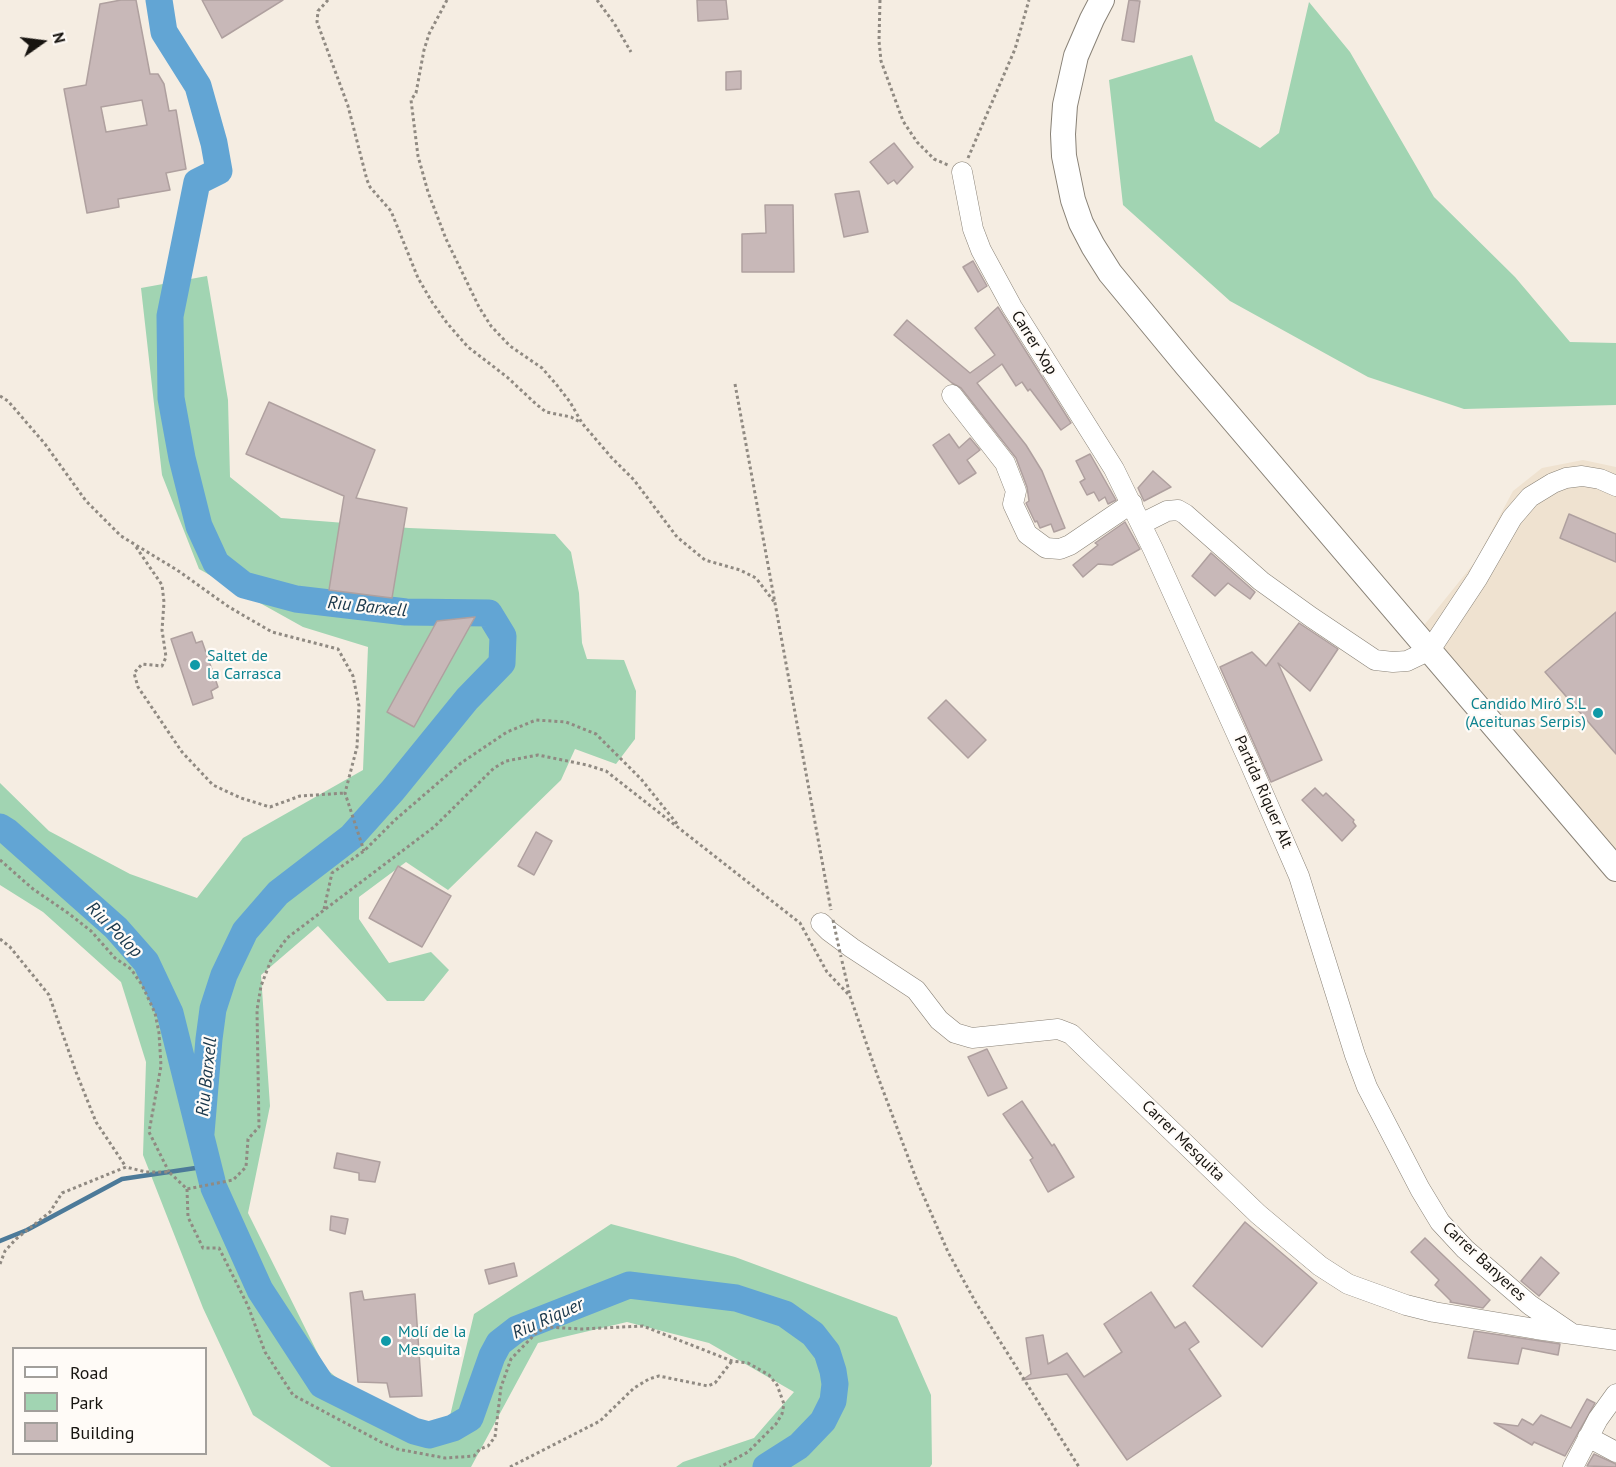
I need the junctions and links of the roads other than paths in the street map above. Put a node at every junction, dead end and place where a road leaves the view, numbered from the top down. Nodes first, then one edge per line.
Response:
1 (1102, 0) edge
2 (962, 172) road end
3 (952, 395) dead end
4 (1616, 486) edge
5 (1132, 503) junction
6 (1141, 524) junction
7 (1430, 650) junction
8 (1616, 868) edge
9 (827, 922) road end
10 (1360, 1070) joint
11 (1571, 1333) junction
12 (1616, 1340) edge
13 (1616, 1394) edge
14 (1588, 1437) junction
15 (1616, 1452) edge
16 (1573, 1467) edge

1 - 7 main road
2 - 5 street, Carrer Xop
3 - 5 street
4 - 7 street
5 - 6 street, Partida Riquer Alt
6 - 7 street
6 - 10 street, Partida Riquer Alt
7 - 8 main road
9 - 11 street, Carrer Mesquita
10 - 11 street, Carrer Banyeres
11 - 12 street, Carrer Banyeres
13 - 14 street
14 - 15 street
14 - 16 street

